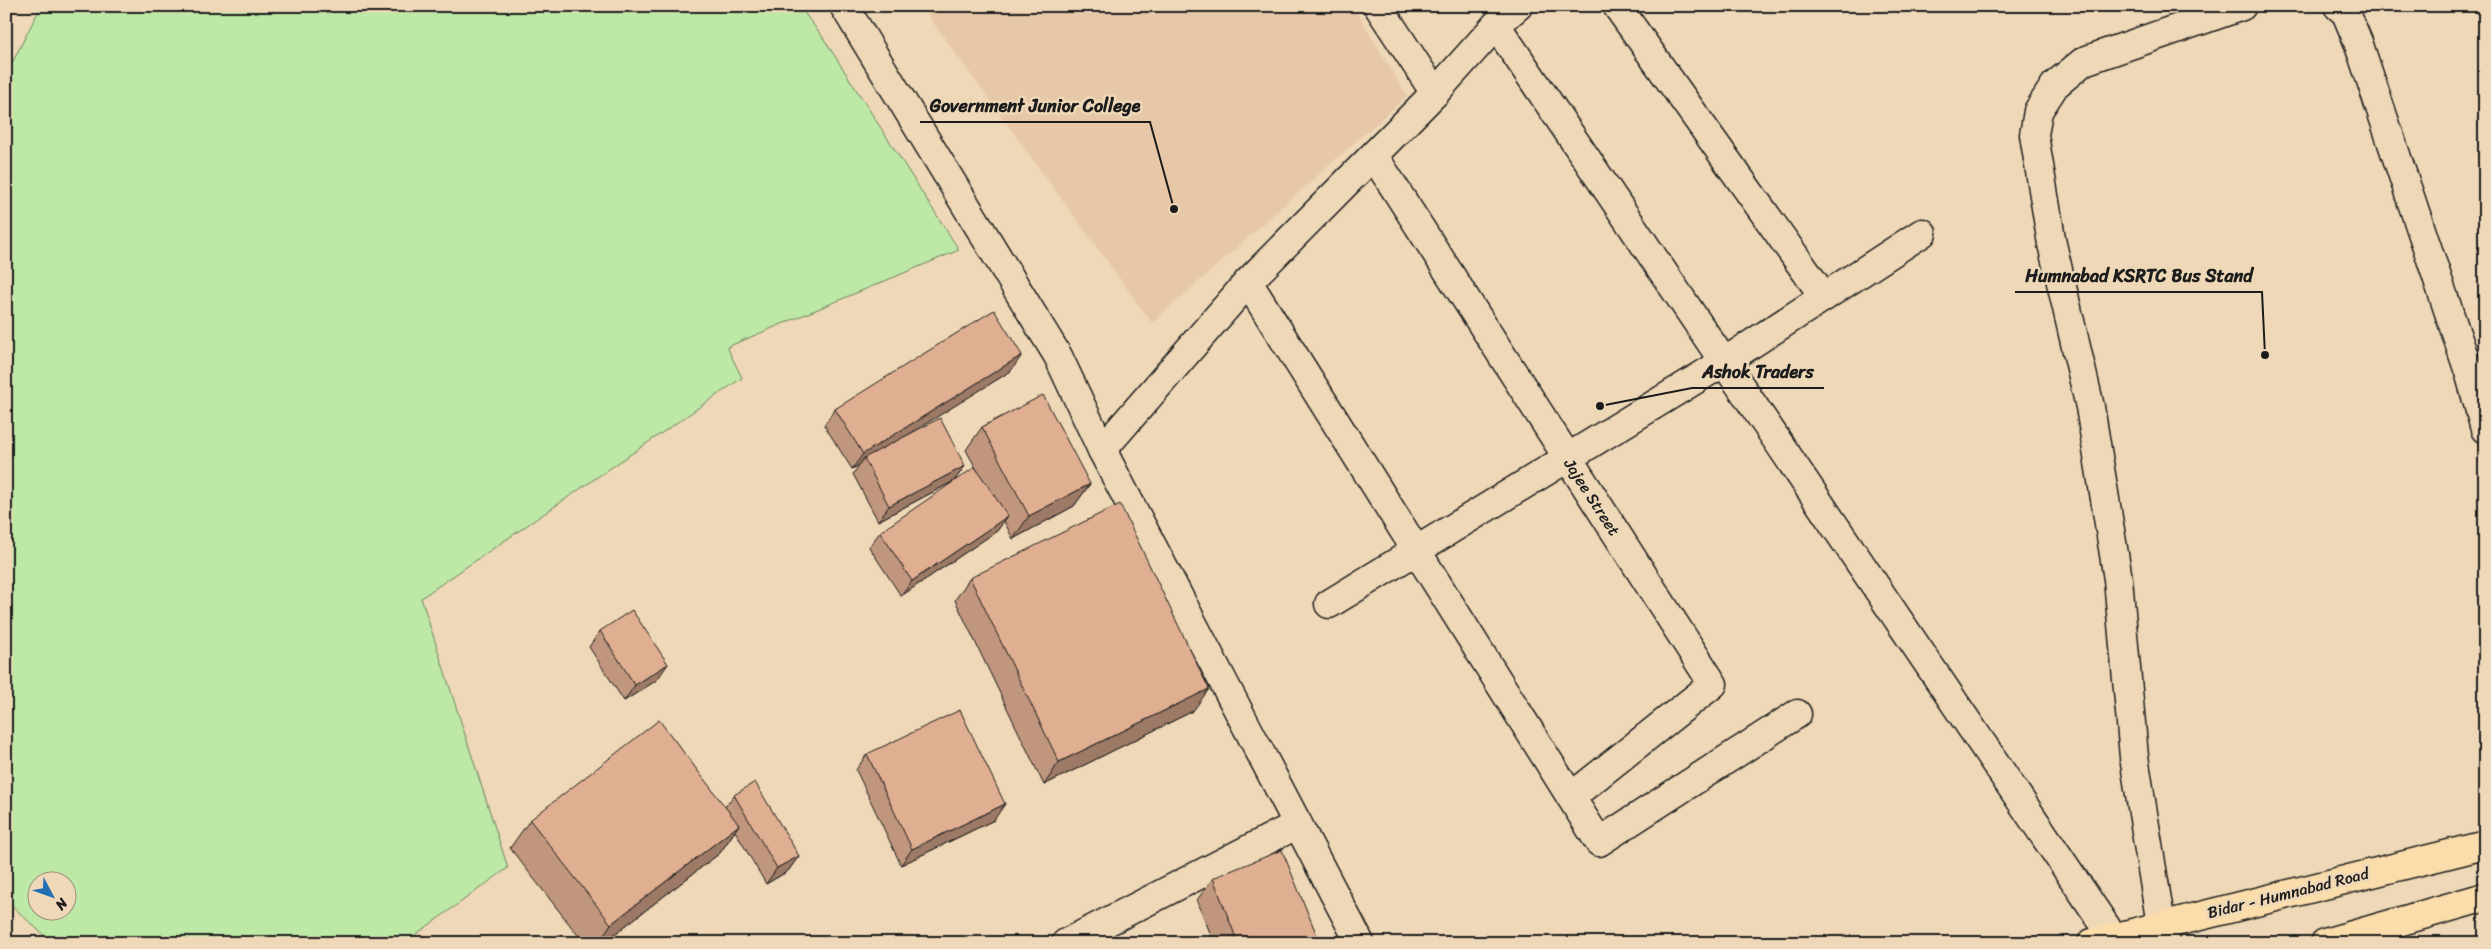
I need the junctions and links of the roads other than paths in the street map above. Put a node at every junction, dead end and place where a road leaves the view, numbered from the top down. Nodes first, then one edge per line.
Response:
1 (844, 6) edge
2 (1378, 6) edge
3 (1518, 6) edge
4 (1617, 6) edge
5 (2242, 6) edge
6 (2338, 6) edge
7 (1496, 25) junction
8 (1435, 93) junction
9 (1374, 156) junction
10 (1922, 233) dead end
11 (1248, 282) junction
12 (1824, 297) junction
13 (1724, 362) junction
14 (2485, 429) edge
15 (1102, 450) junction
16 (1567, 458) junction
17 (1416, 551) junction
18 (1329, 604) dead end
19 (1796, 714) dead end
20 (1571, 797) junction
21 (1298, 824) junction
22 (2485, 845) edge
23 (2485, 897) edge
24 (2163, 934) edge
25 (2108, 941) edge
26 (1066, 943) edge
27 (1360, 943) edge
28 (2325, 943) edge

1 - 15 street
2 - 8 street
3 - 7 street
4 - 12 street
5 - 24 street
6 - 14 street
7 - 8 street
7 - 13 street
8 - 9 street
9 - 11 street
9 - 16 street, Jajee Street
10 - 12 street
11 - 15 street
11 - 17 street
12 - 13 street
13 - 16 street
13 - 25 street
15 - 21 street
16 - 17 street
16 - 20 street, Jajee Street
17 - 18 street
17 - 20 street
19 - 20 street
21 - 26 street
21 - 27 street
22 - 24 main road, Bidar - Humnabad Road
23 - 28 main road
24 - 25 main road, Bidar - Humnabad Road

